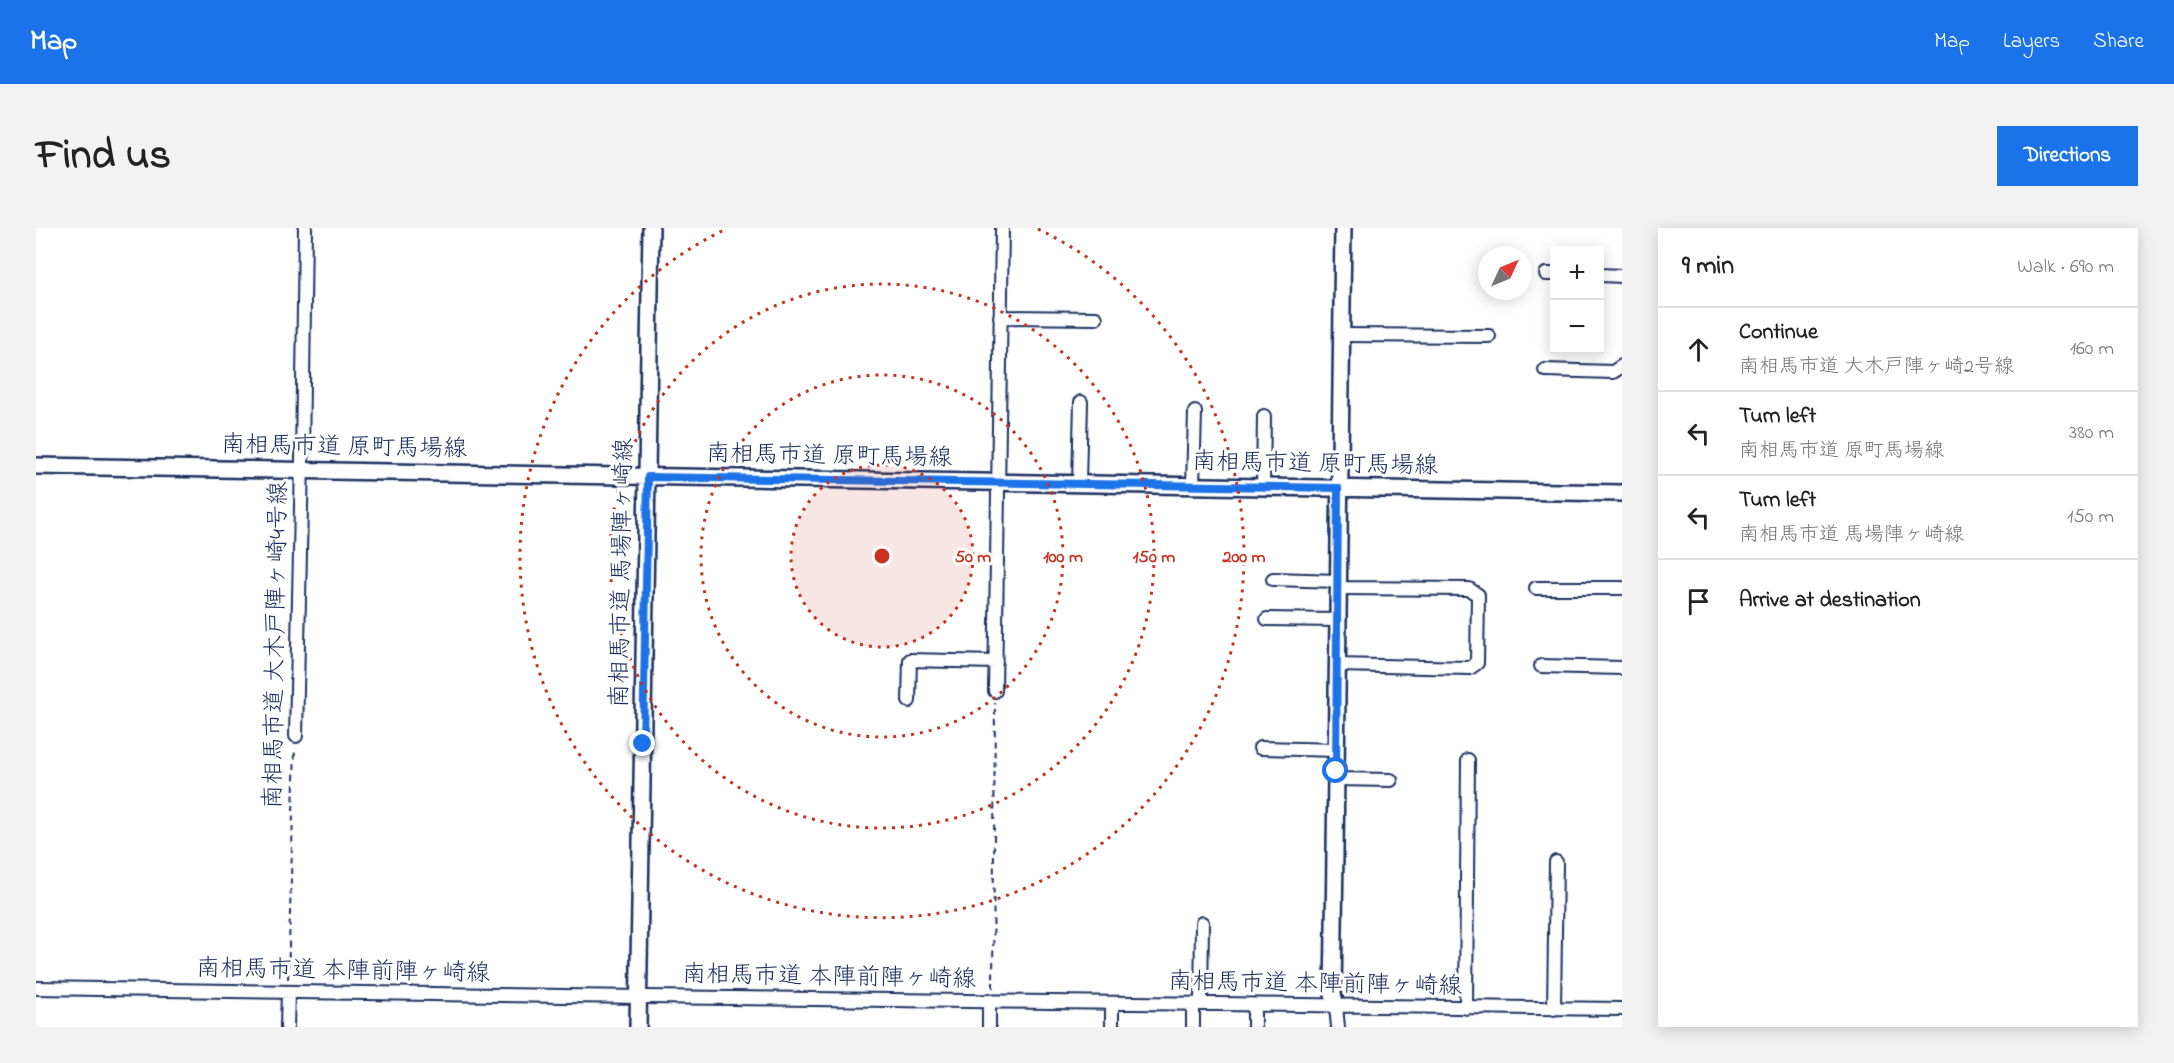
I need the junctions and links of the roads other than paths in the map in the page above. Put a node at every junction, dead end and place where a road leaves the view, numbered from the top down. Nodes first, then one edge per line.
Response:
1 (305, 228) edge
2 (651, 228) edge
3 (1002, 228) edge
4 (1343, 228) edge
5 (1604, 275) edge
6 (1622, 276) edge
7 (1000, 317) junction
8 (1096, 318) dead end
9 (1340, 335) junction
10 (1489, 336) dead end
11 (1622, 366) edge
12 (1545, 370) dead end
13 (1081, 402) dead end
14 (1195, 412) dead end
15 (1264, 416) dead end
16 (36, 466) edge
17 (302, 470) junction
18 (648, 477) junction
19 (998, 482) junction
20 (1079, 483) junction
21 (1193, 486) junction
22 (1263, 487) junction
23 (1338, 488) junction
24 (1622, 493) edge
25 (1273, 579) dead end
26 (1338, 585) junction
27 (1536, 588) dead end
28 (1622, 588) edge
29 (1267, 619) dead end
30 (1337, 620) junction
31 (996, 662) junction
32 (1337, 665) junction
33 (1541, 666) dead end
34 (1622, 668) edge
35 (995, 691) road end
36 (909, 701) dead end
37 (296, 736) road end
38 (1260, 748) dead end
39 (1336, 750) junction
40 (1467, 760) dead end
41 (1335, 779) junction
42 (1391, 780) dead end
43 (1556, 862) dead end
44 (1202, 923) dead end
45 (36, 988) edge
46 (288, 992) junction
47 (639, 996) junction
48 (989, 1000) junction
49 (1112, 1003) junction
50 (1197, 1004) junction
51 (1254, 1005) junction
52 (1336, 1006) junction
53 (1466, 1008) junction
54 (1554, 1008) junction
55 (1622, 1009) edge
56 (287, 1027) edge
57 (638, 1027) edge
58 (989, 1027) edge
59 (1112, 1027) edge
60 (1193, 1027) edge
61 (1254, 1027) edge
62 (1338, 1027) edge

1 - 17 street, 南相馬市道 大木戸陣ヶ崎4号線
2 - 18 street, 南相馬市道 馬場陣ヶ崎線
3 - 7 street
4 - 9 street
5 - 6 street
7 - 8 street
7 - 19 street
9 - 10 street
9 - 23 street
11 - 12 street
13 - 20 street
14 - 21 street
15 - 22 street
16 - 17 street, 南相馬市道 原町馬場線
17 - 18 street, 南相馬市道 原町馬場線
17 - 37 street, 南相馬市道 大木戸陣ヶ崎4号線
18 - 19 street, 南相馬市道 原町馬場線
18 - 47 street, 南相馬市道 馬場陣ヶ崎線
19 - 20 street, 南相馬市道 原町馬場線
19 - 31 street
20 - 21 street, 南相馬市道 原町馬場線
21 - 22 street, 南相馬市道 原町馬場線
22 - 23 street, 南相馬市道 原町馬場線
23 - 24 street, 南相馬市道 原町馬場線
23 - 26 street
25 - 26 street
26 - 30 street
26 - 32 street
27 - 28 street
29 - 30 street
30 - 32 street
31 - 35 street
31 - 36 street
32 - 39 street
33 - 34 street
38 - 39 street
39 - 41 street
40 - 53 street
41 - 42 street
41 - 52 street
43 - 54 street
44 - 50 street
45 - 46 street, 南相馬市道 本陣前陣ヶ崎線
46 - 47 street, 南相馬市道 本陣前陣ヶ崎線
46 - 56 street
47 - 48 street, 南相馬市道 本陣前陣ヶ崎線
47 - 57 street, 南相馬市道 馬場陣ヶ崎線
48 - 49 street, 南相馬市道 本陣前陣ヶ崎線
48 - 58 street
49 - 50 street, 南相馬市道 本陣前陣ヶ崎線
49 - 59 street
50 - 51 street, 南相馬市道 本陣前陣ヶ崎線
50 - 60 street
51 - 52 street, 南相馬市道 本陣前陣ヶ崎線
51 - 61 street
52 - 53 street, 南相馬市道 本陣前陣ヶ崎線
52 - 62 street
53 - 54 street, 南相馬市道 本陣前陣ヶ崎線
54 - 55 street, 南相馬市道 本陣前陣ヶ崎線

